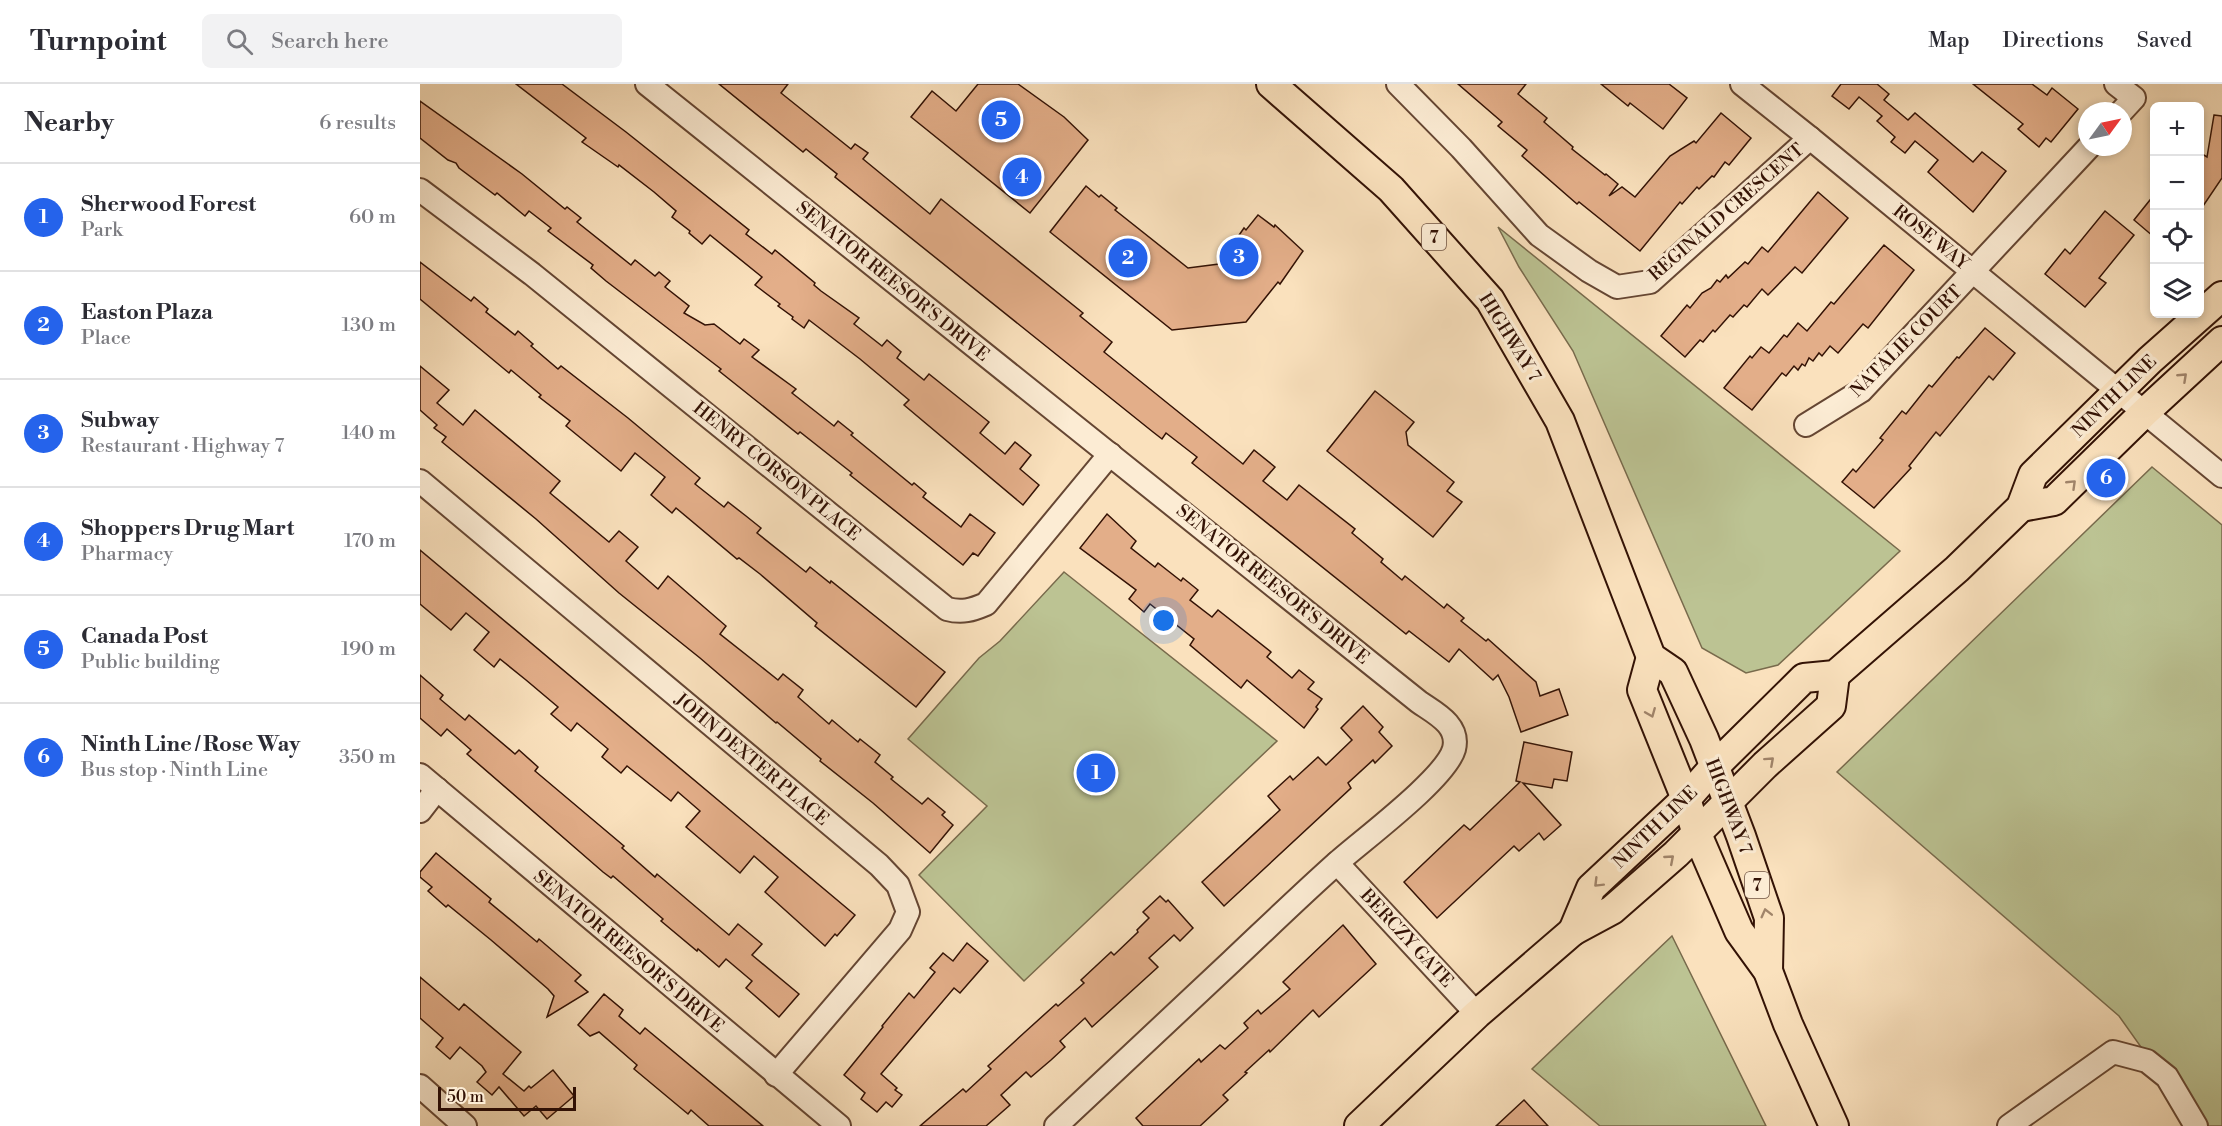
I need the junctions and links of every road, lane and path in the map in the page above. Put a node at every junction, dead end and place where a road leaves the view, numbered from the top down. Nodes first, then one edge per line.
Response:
1 (647, 84) edge
2 (1271, 84) edge
3 (1398, 84) edge
4 (1742, 84) edge
5 (2116, 84) edge
6 (2130, 102) edge
7 (1810, 138) junction
8 (2081, 156) edge
9 (420, 190) edge
10 (1973, 272) junction
11 (2222, 296) edge
12 (2222, 341) edge
13 (2118, 392) junction
14 (2144, 413) junction
15 (1806, 425) dead end
16 (1110, 454) junction
17 (2222, 476) edge
18 (420, 481) edge
19 (2021, 507) junction
20 (1650, 657) junction
21 (1835, 675) junction
22 (1714, 767) junction
23 (429, 782) edge
24 (1686, 799) junction
25 (1728, 801) junction
26 (420, 811) edge
27 (1697, 834) junction
28 (1337, 863) junction
29 (1573, 931) junction
30 (1768, 971) junction
31 (1478, 1014) junction
32 (776, 1074) junction
33 (420, 1086) edge
34 (465, 1126) edge
35 (839, 1126) edge
36 (1056, 1126) edge
37 (1359, 1126) edge
38 (1834, 1126) edge
39 (2009, 1126) edge
40 (2196, 1126) edge

1 - 16 street, SENATOR REESOR'S DRIVE
2 - 20 main road, HIGHWAY 7 / 7
3 - 7 street, REGINALD CRESCENT
4 - 7 street, ROSE WAY
5 - 6 street
7 - 10 street, ROSE WAY
8 - 10 street, NATALIE COURT
9 - 16 street, HENRY CORSON PLACE
10 - 13 street, ROSE WAY
10 - 15 street, NATALIE COURT
11 - 13 main road, NINTH LINE
14 -> 12 main road, NINTH LINE
13 - 14 street, ROSE WAY
13 - 19 main road, NINTH LINE
14 - 17 street, ROSE WAY
19 -> 14 main road, NINTH LINE
16 - 28 street, SENATOR REESOR'S DRIVE
18 - 32 street, JOHN DEXTER PLACE
19 - 21 main road, NINTH LINE
20 - 22 main road, HIGHWAY 7 / 7
20 -> 24 main road, HIGHWAY 7 / 7
21 - 22 main road, NINTH LINE
25 -> 21 main road, NINTH LINE
22 - 24 main road, NINTH LINE
22 - 25 main road, HIGHWAY 7 / 7
23 - 26 street
23 - 32 street, SENATOR REESOR'S DRIVE
24 - 27 main road, HIGHWAY 7 / 7
24 -> 29 main road, NINTH LINE
25 - 27 main road, NINTH LINE
30 -> 25 main road, HIGHWAY 7 / 7
29 -> 27 main road, NINTH LINE
27 - 30 main road, HIGHWAY 7 / 7
28 - 31 street, BERCZY GATE
28 - 36 street, SENATOR REESOR'S DRIVE
29 - 31 main road, NINTH LINE
30 - 38 main road, HIGHWAY 7 / 7
31 - 37 main road, NINTH LINE
32 - 35 street, SENATOR REESOR'S DRIVE
33 - 34 street
39 - 40 street

